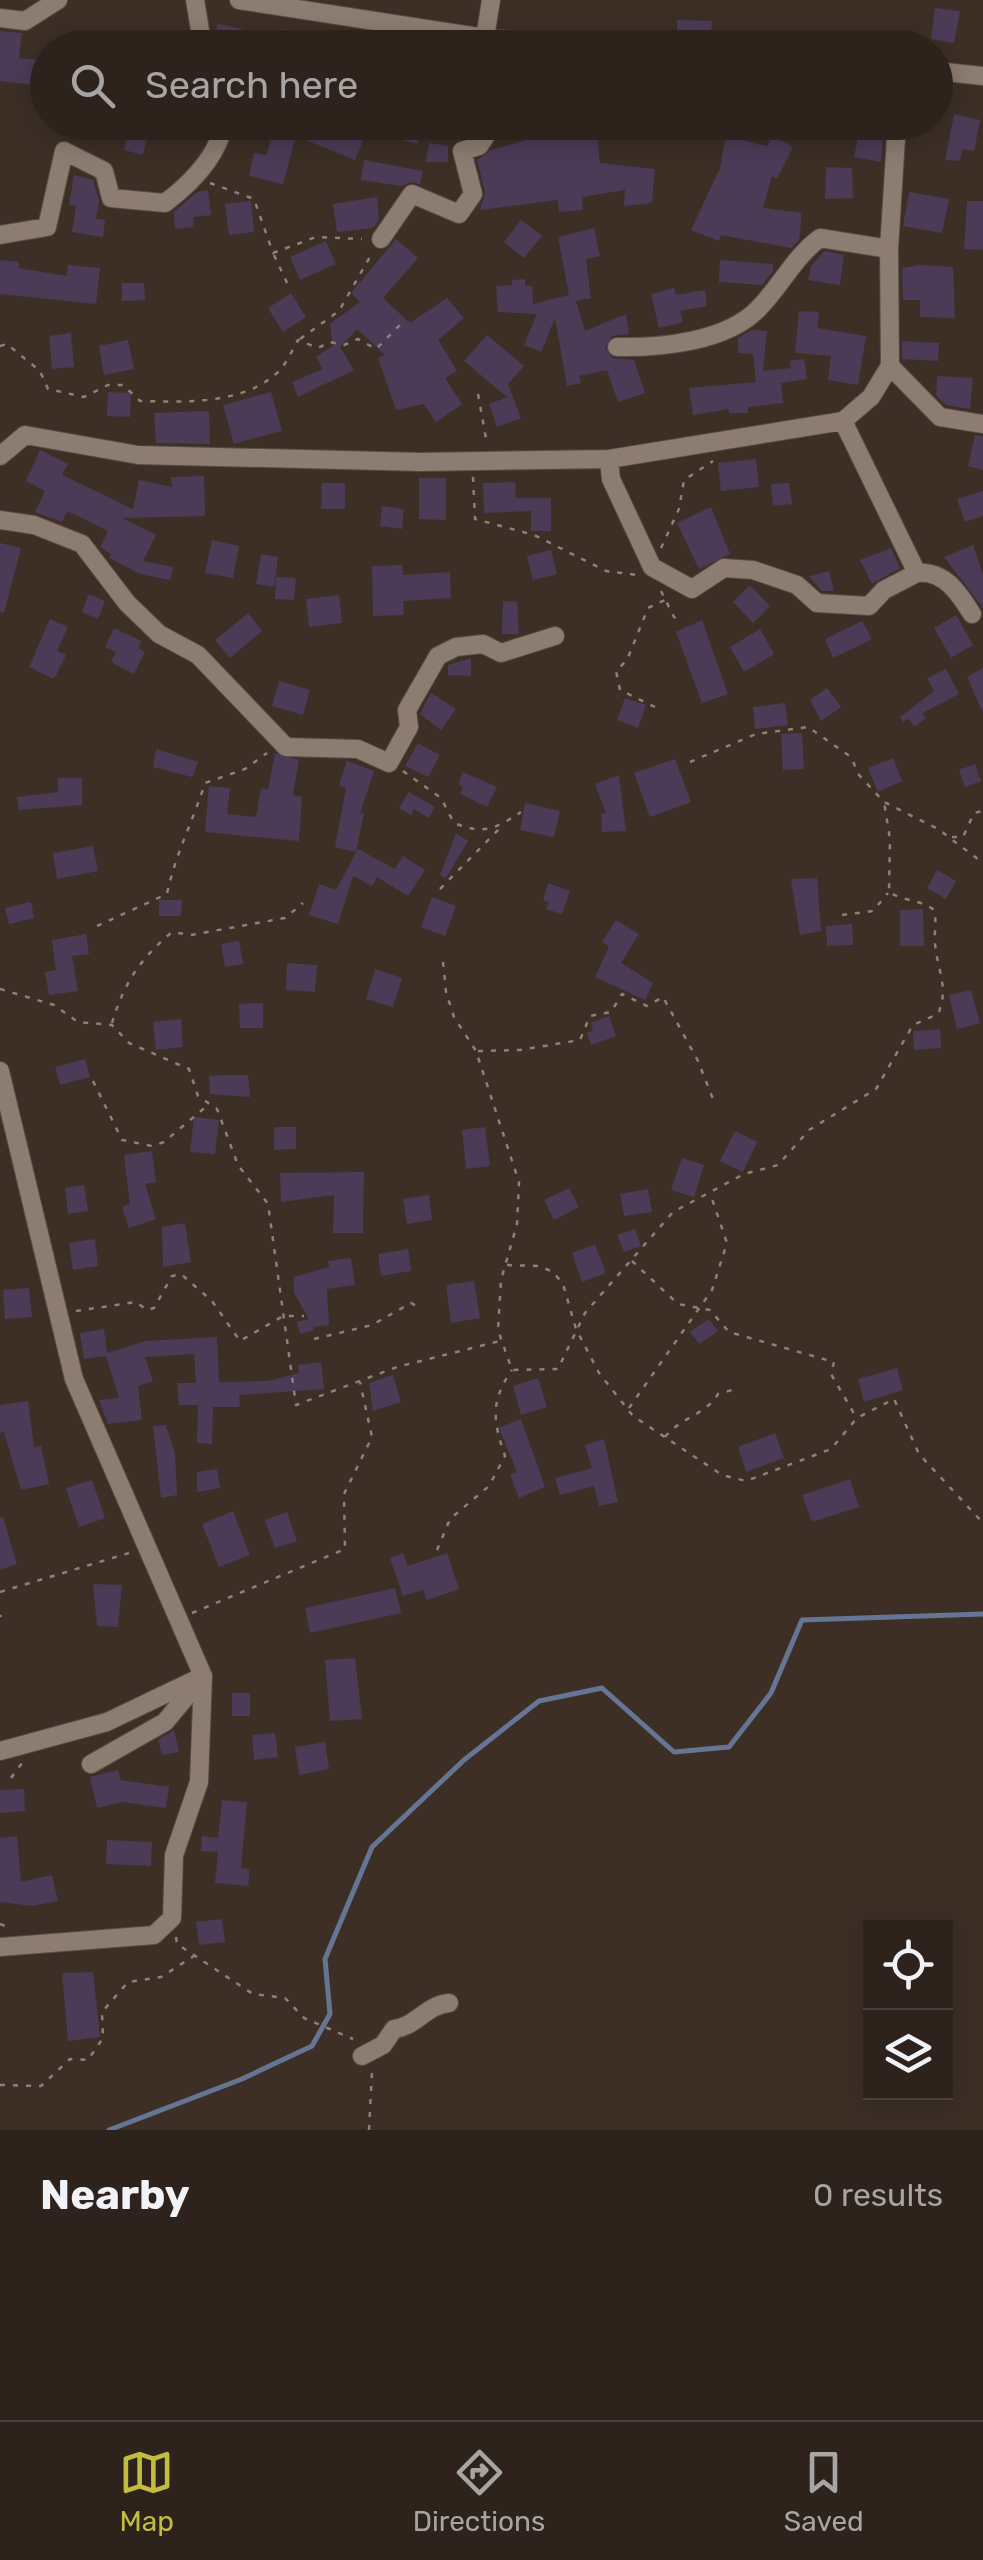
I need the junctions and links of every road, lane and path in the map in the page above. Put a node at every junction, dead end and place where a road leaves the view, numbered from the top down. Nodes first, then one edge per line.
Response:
1 (58, 0) edge
2 (195, 0) edge
3 (239, 0) edge
4 (490, 0) edge
5 (0, 18) edge
6 (200, 30) edge
7 (433, 30) edge
8 (486, 30) edge
9 (953, 73) edge
10 (983, 76) edge
11 (218, 140) edge
12 (483, 140) edge
13 (896, 140) edge
14 (194, 179) junction
15 (0, 235) edge
16 (380, 238) junction
17 (889, 249) junction
18 (273, 253) junction
19 (288, 286) dead end
20 (400, 325) dead end
21 (298, 340) junction
22 (0, 346) edge
23 (616, 347) dead end
24 (890, 366) junction
25 (478, 394) dead end
26 (843, 421) junction
27 (983, 424) edge
28 (475, 455) junction
29 (0, 456) edge
30 (608, 459) junction
31 (714, 460) dead end
32 (0, 520) edge
33 (652, 566) junction
34 (917, 573) junction
35 (664, 600) junction
36 (972, 614) dead end
37 (680, 620) dead end
38 (556, 636) dead end
39 (655, 707) dead end
40 (286, 747) junction
41 (690, 762) dead end
42 (388, 763) junction
43 (884, 802) junction
44 (983, 811) edge
45 (521, 812) dead end
46 (505, 823) junction
47 (951, 838) junction
48 (983, 862) edge
49 (440, 889) dead end
50 (889, 892) junction
51 (303, 903) dead end
52 (842, 914) dead end
53 (97, 926) dead end
54 (443, 962) dead end
55 (0, 989) edge
56 (112, 1024) junction
57 (476, 1051) junction
58 (0, 1071) edge
59 (93, 1081) dead end
60 (712, 1099) dead end
61 (210, 1104) junction
62 (18, 1134) junction
63 (0, 1144) edge
64 (710, 1192) junction
65 (632, 1262) junction
66 (505, 1265) junction
67 (420, 1308) dead end
68 (703, 1309) junction
69 (59, 1312) junction
70 (284, 1316) junction
71 (304, 1316) dead end
72 (576, 1329) junction
73 (314, 1340) dead end
74 (502, 1340) junction
75 (512, 1370) junction
76 (360, 1382) junction
77 (739, 1388) dead end
78 (628, 1410) junction
79 (857, 1418) junction
80 (664, 1438) junction
81 (983, 1523) edge
82 (145, 1550) junction
83 (437, 1550) dead end
84 (0, 1592) edge
85 (177, 1619) junction
86 (203, 1676) junction
87 (0, 1751) edge
88 (92, 1764) dead end
89 (172, 1918) junction
90 (0, 1947) edge
91 (195, 1955) junction
92 (449, 2003) dead end
93 (362, 2056) junction
94 (0, 2085) edge
95 (369, 2130) edge

1 - 5 street
2 - 6 street
3 - 7 street
4 - 8 street
9 - 10 street
11 - 14 street
12 - 16 street
13 - 17 street
14 - 15 street
14 - 18 path
16 - 18 path
16 - 21 path
17 - 23 street
17 - 24 street
18 - 19 path
20 - 21 path
21 - 22 path
24 - 26 street
24 - 27 street
25 - 28 path
26 - 30 street
26 - 34 street
28 - 29 street
28 - 30 street
28 - 33 path
30 - 33 street
31 - 33 path
32 - 40 street
33 - 34 street
33 - 35 path
34 - 36 street
35 - 37 path
35 - 39 path
38 - 42 street
40 - 42 street
40 - 53 path
41 - 43 path
42 - 46 path
43 - 47 path
43 - 50 path
44 - 47 path
45 - 46 path
46 - 49 path
47 - 48 path
50 - 52 path
50 - 64 path
51 - 56 path
54 - 57 path
55 - 56 path
56 - 61 path
57 - 60 path
57 - 66 path
58 - 62 street
59 - 61 path
61 - 70 path
62 - 63 street
62 - 69 street
64 - 65 path
64 - 68 path
65 - 68 path
65 - 72 path
66 - 72 path
66 - 74 path
67 - 73 path
68 - 78 path
68 - 79 path
69 - 70 path
69 - 82 street
70 - 71 path
70 - 76 path
72 - 75 path
72 - 78 path
74 - 75 path
74 - 76 path
75 - 83 path
76 - 85 path
77 - 80 path
78 - 80 path
79 - 80 path
79 - 81 path
82 - 84 path
82 - 85 street
85 - 86 street
86 - 87 street
86 - 88 street
86 - 89 street
89 - 90 street
89 - 91 path
91 - 93 path
91 - 94 path
92 - 93 street
93 - 95 path

